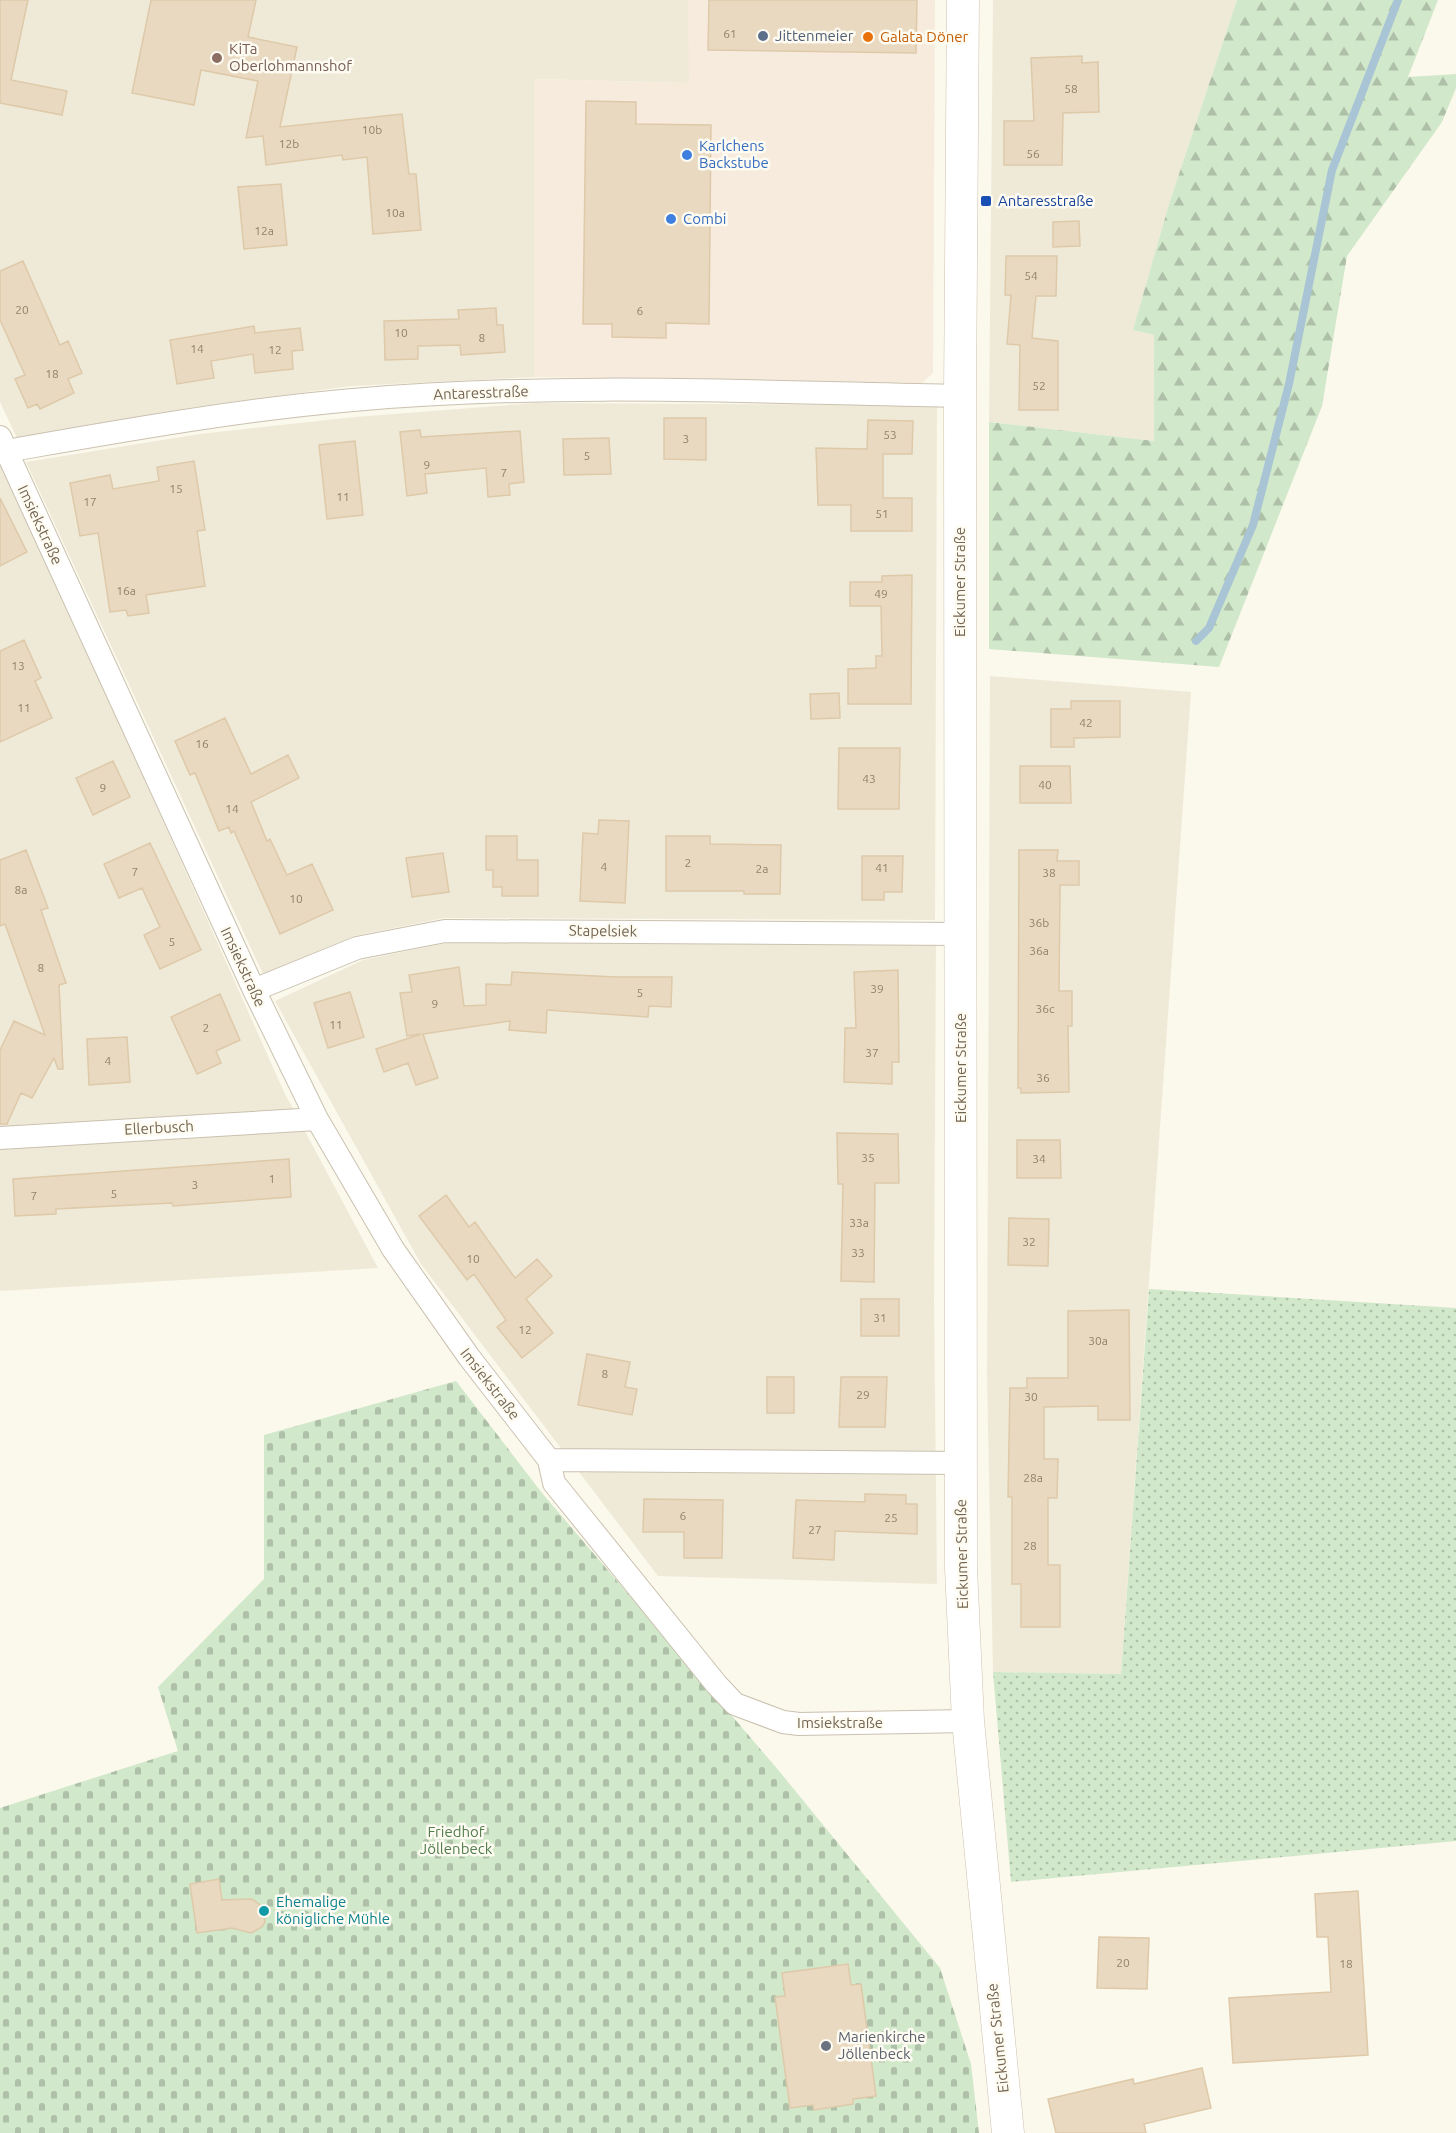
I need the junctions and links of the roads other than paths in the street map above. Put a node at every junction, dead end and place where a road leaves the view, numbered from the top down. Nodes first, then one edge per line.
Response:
1 (963, 0) edge
2 (960, 396) junction
3 (3, 444) edge
4 (962, 934) junction
5 (254, 990) junction
6 (317, 1119) junction
7 (0, 1138) edge
8 (549, 1460) junction
9 (961, 1463) junction
10 (968, 1720) junction
11 (1008, 2133) edge

1 - 2 main road, Eickumer Straße
2 - 3 street, Antaresstraße
2 - 4 main road, Eickumer Straße
3 - 5 street, Imsiekstraße
4 - 5 street, Stapelsiek
4 - 9 main road, Eickumer Straße
5 - 6 street, Imsiekstraße
6 - 7 street, Ellerbusch
6 - 8 street, Imsiekstraße
8 - 9 street
8 - 10 street, Imsiekstraße
9 - 10 main road, Eickumer Straße
10 - 11 main road, Eickumer Straße

